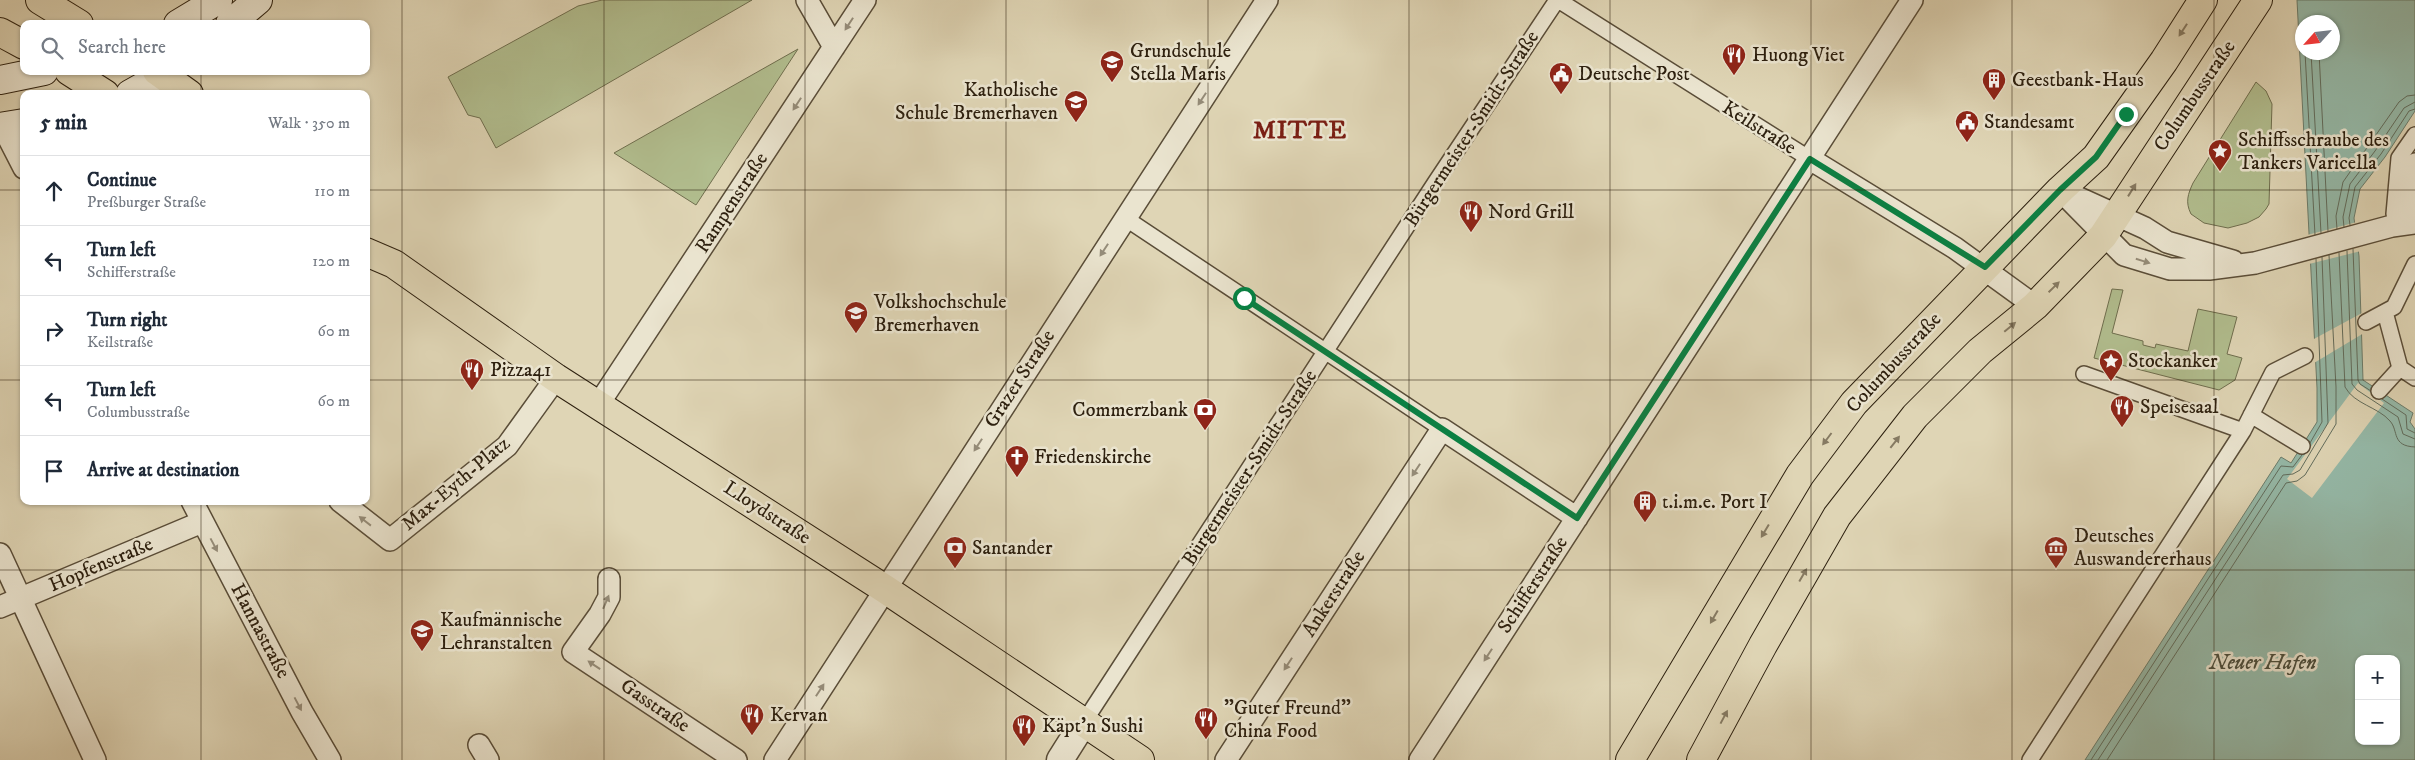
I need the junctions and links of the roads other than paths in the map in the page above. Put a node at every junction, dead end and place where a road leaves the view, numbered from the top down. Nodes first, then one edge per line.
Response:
1 (40, 0) edge
2 (218, 0) edge
3 (258, 0) edge
4 (807, 0) edge
5 (865, 0) edge
6 (1267, 0) edge
7 (1557, 0) edge
8 (1912, 0) edge
9 (2203, 0) edge
10 (2258, 0) edge
11 (72, 20) edge
12 (185, 20) edge
13 (235, 20) edge
14 (0, 32) edge
15 (20, 43) edge
16 (834, 47) junction
17 (24, 75) edge
18 (75, 75) edge
19 (161, 75) edge
20 (166, 75) edge
21 (0, 80) edge
22 (99, 90) edge
23 (136, 90) edge
24 (184, 90) edge
25 (9, 126) edge
26 (2415, 135) edge
27 (20, 157) edge
28 (1810, 159) junction
29 (2415, 164) edge
30 (2060, 190) junction
31 (1125, 218) junction
32 (2407, 220) edge
33 (2110, 225) junction
34 (370, 236) edge
35 (370, 254) edge
36 (394, 264) junction
37 (2243, 264) junction
38 (2415, 264) edge
39 (1985, 267) junction
40 (2035, 306) junction
41 (2385, 312) junction
42 (2366, 322) dead end
43 (1326, 352) junction
44 (2305, 356) dead end
45 (2400, 368) junction
46 (2084, 374) dead end
47 (556, 378) junction
48 (2415, 378) edge
49 (2379, 391) dead end
50 (598, 405) junction
51 (2251, 415) junction
52 (1442, 429) junction
53 (2243, 431) junction
54 (2302, 446) dead end
55 (194, 505) edge
56 (345, 505) edge
57 (1577, 518) junction
58 (202, 522) junction
59 (0, 554) edge
60 (609, 579) dead end
61 (885, 589) junction
62 (20, 599) junction
63 (0, 607) edge
64 (1084, 722) junction
65 (95, 760) edge
66 (330, 760) edge
67 (736, 760) edge
68 (775, 760) edge
69 (1060, 760) edge
70 (1140, 760) edge
71 (1226, 760) edge
72 (1420, 760) edge
73 (1630, 760) edge
74 (1701, 760) edge
75 (2030, 760) edge

1 - 11 main road
2 - 12 main road
3 - 13 main road
4 - 16 street
5 -> 16 street, Rampenstraße
6 -> 31 street, Grazer Straße
7 - 28 street, Keilstraße
7 - 43 street, Bürgermeister-Smidt-Straße
8 - 28 street, Schifferstraße
9 -> 30 main road, Columbusstraße
33 -> 10 main road, Columbusstraße
14 - 15 main road
16 -> 50 street, Rampenstraße
17 - 21 main road
18 - 22 main road
19 - 23 main road
20 - 24 main road
25 - 27 street
26 - 32 street
28 - 39 street, Keilstraße
28 - 57 street, Schifferstraße
29 - 32 street
30 - 33 street
30 - 39 main road, Columbusstraße
31 - 43 street
31 -> 61 street, Grazer Straße
32 - 37 street
33 - 37 street
33 -> 37 street
40 -> 33 main road, Columbusstraße
34 - 36 main road, Lloydstraße
35 - 36 main road, Lloydstraße
36 - 47 main road, Lloydstraße
38 - 41 street
39 - 40 street, Keilstraße
39 -> 73 main road, Columbusstraße
74 -> 40 main road, Columbusstraße
41 - 42 street
41 - 45 street
43 - 52 street
43 - 64 street, Bürgermeister-Smidt-Straße
44 - 51 street
45 - 48 street
45 - 49 street
46 - 53 street
47 - 50 main road, Lloydstraße
47 -> 56 street, Max-Eyth-Platz
50 - 61 main road, Lloydstraße
51 - 53 street
51 - 54 street
52 - 57 street
52 -> 71 street, Ankerstraße
53 - 75 street
55 - 58 street, Hannastraße
57 -> 72 street, Schifferstraße
58 - 62 street, Hopfenstraße
58 -> 66 street, Hannastraße
59 - 62 street
67 -> 60 street, Gasstraße
61 - 64 main road, Lloydstraße
68 -> 61 street, Grazer Straße
62 - 63 street, Hopfenstraße
62 - 65 street
64 - 69 street, Bürgermeister-Smidt-Straße
64 - 70 main road, Lloydstraße

